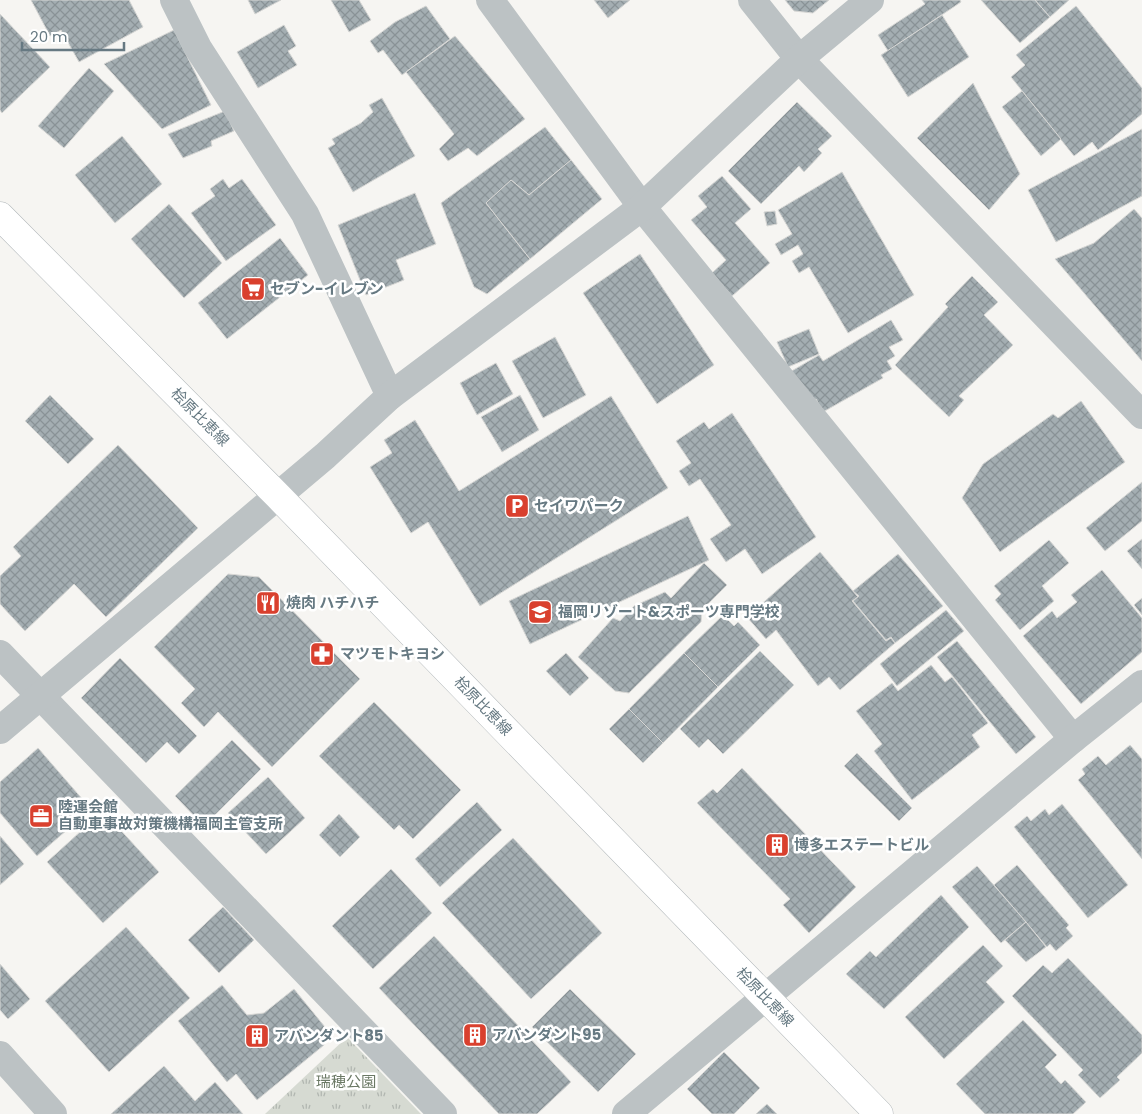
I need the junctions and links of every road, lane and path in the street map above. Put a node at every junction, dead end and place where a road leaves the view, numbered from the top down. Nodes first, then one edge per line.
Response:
1 (174, 0) edge
2 (490, 0) edge
3 (752, 0) edge
4 (870, 0) edge
5 (798, 59) junction
6 (642, 207) junction
7 (0, 216) edge
8 (390, 396) junction
9 (1142, 415) edge
10 (278, 496) junction
11 (0, 654) edge
12 (1142, 684) edge
13 (41, 696) junction
14 (0, 730) edge
15 (1073, 739) junction
16 (766, 997) junction
17 (0, 1055) edge
18 (46, 1112) edge
19 (443, 1114) edge
20 (626, 1114) edge
21 (879, 1114) edge

1 - 8 street
2 - 6 street
3 - 5 street
4 - 5 street
5 - 6 street
5 - 9 street
6 - 8 street
6 - 15 street
7 - 10 main road, 桧原比恵線
8 - 10 street
10 - 13 street
10 - 16 main road, 桧原比恵線
11 - 13 street
12 - 15 street
13 - 14 street
13 - 19 street
15 - 16 street
16 - 20 street
16 - 21 main road, 桧原比恵線
17 - 18 street

